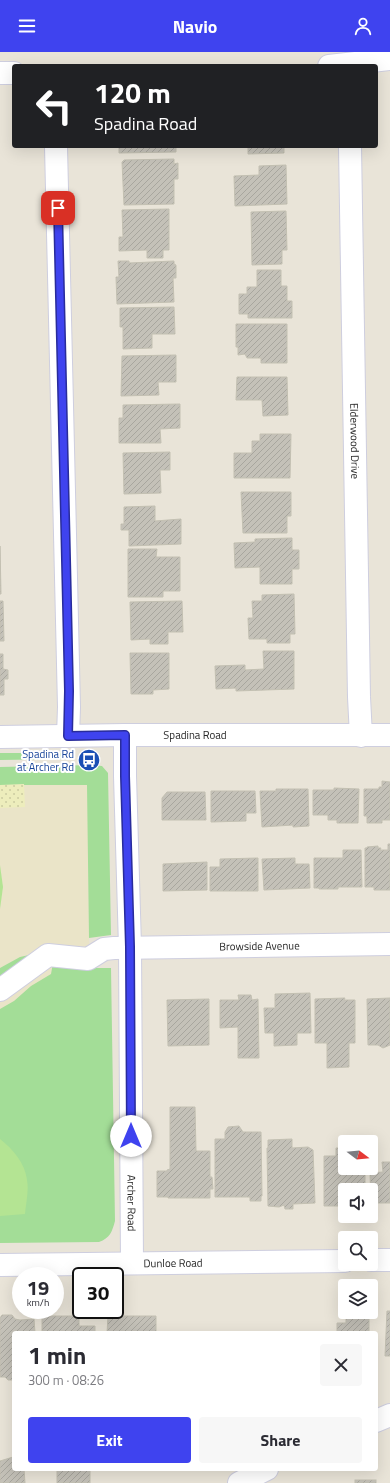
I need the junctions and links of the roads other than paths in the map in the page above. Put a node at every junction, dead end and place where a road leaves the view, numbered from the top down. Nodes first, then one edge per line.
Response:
1 (390, 59) edge
2 (344, 62) edge
3 (0, 73) edge
4 (12, 73) edge
5 (56, 148) edge
6 (350, 148) edge
7 (125, 735) junction
8 (390, 735) edge
9 (68, 736) junction
10 (362, 736) junction
11 (0, 737) edge
12 (390, 944) edge
13 (130, 947) junction
14 (0, 990) edge
15 (378, 1260) edge
16 (390, 1260) edge
17 (338, 1261) edge
18 (132, 1263) junction
19 (0, 1265) edge
20 (390, 1415) edge
21 (378, 1420) edge
22 (263, 1471) edge
23 (239, 1483) edge

1 - 2 street
3 - 4 street
5 - 9 street
6 - 10 street, Elderwood Drive
7 - 9 street, Spadina Road
7 - 10 street, Spadina Road
7 - 13 street, Archer Road
8 - 10 street, Spadina Road
9 - 11 street, Spadina Road
12 - 13 street, Browside Avenue
13 - 14 street, Browside Avenue
13 - 18 street, Archer Road
15 - 16 street
17 - 18 street, Dunloe Road
18 - 19 street, Dunloe Road
20 - 21 street
22 - 23 street

